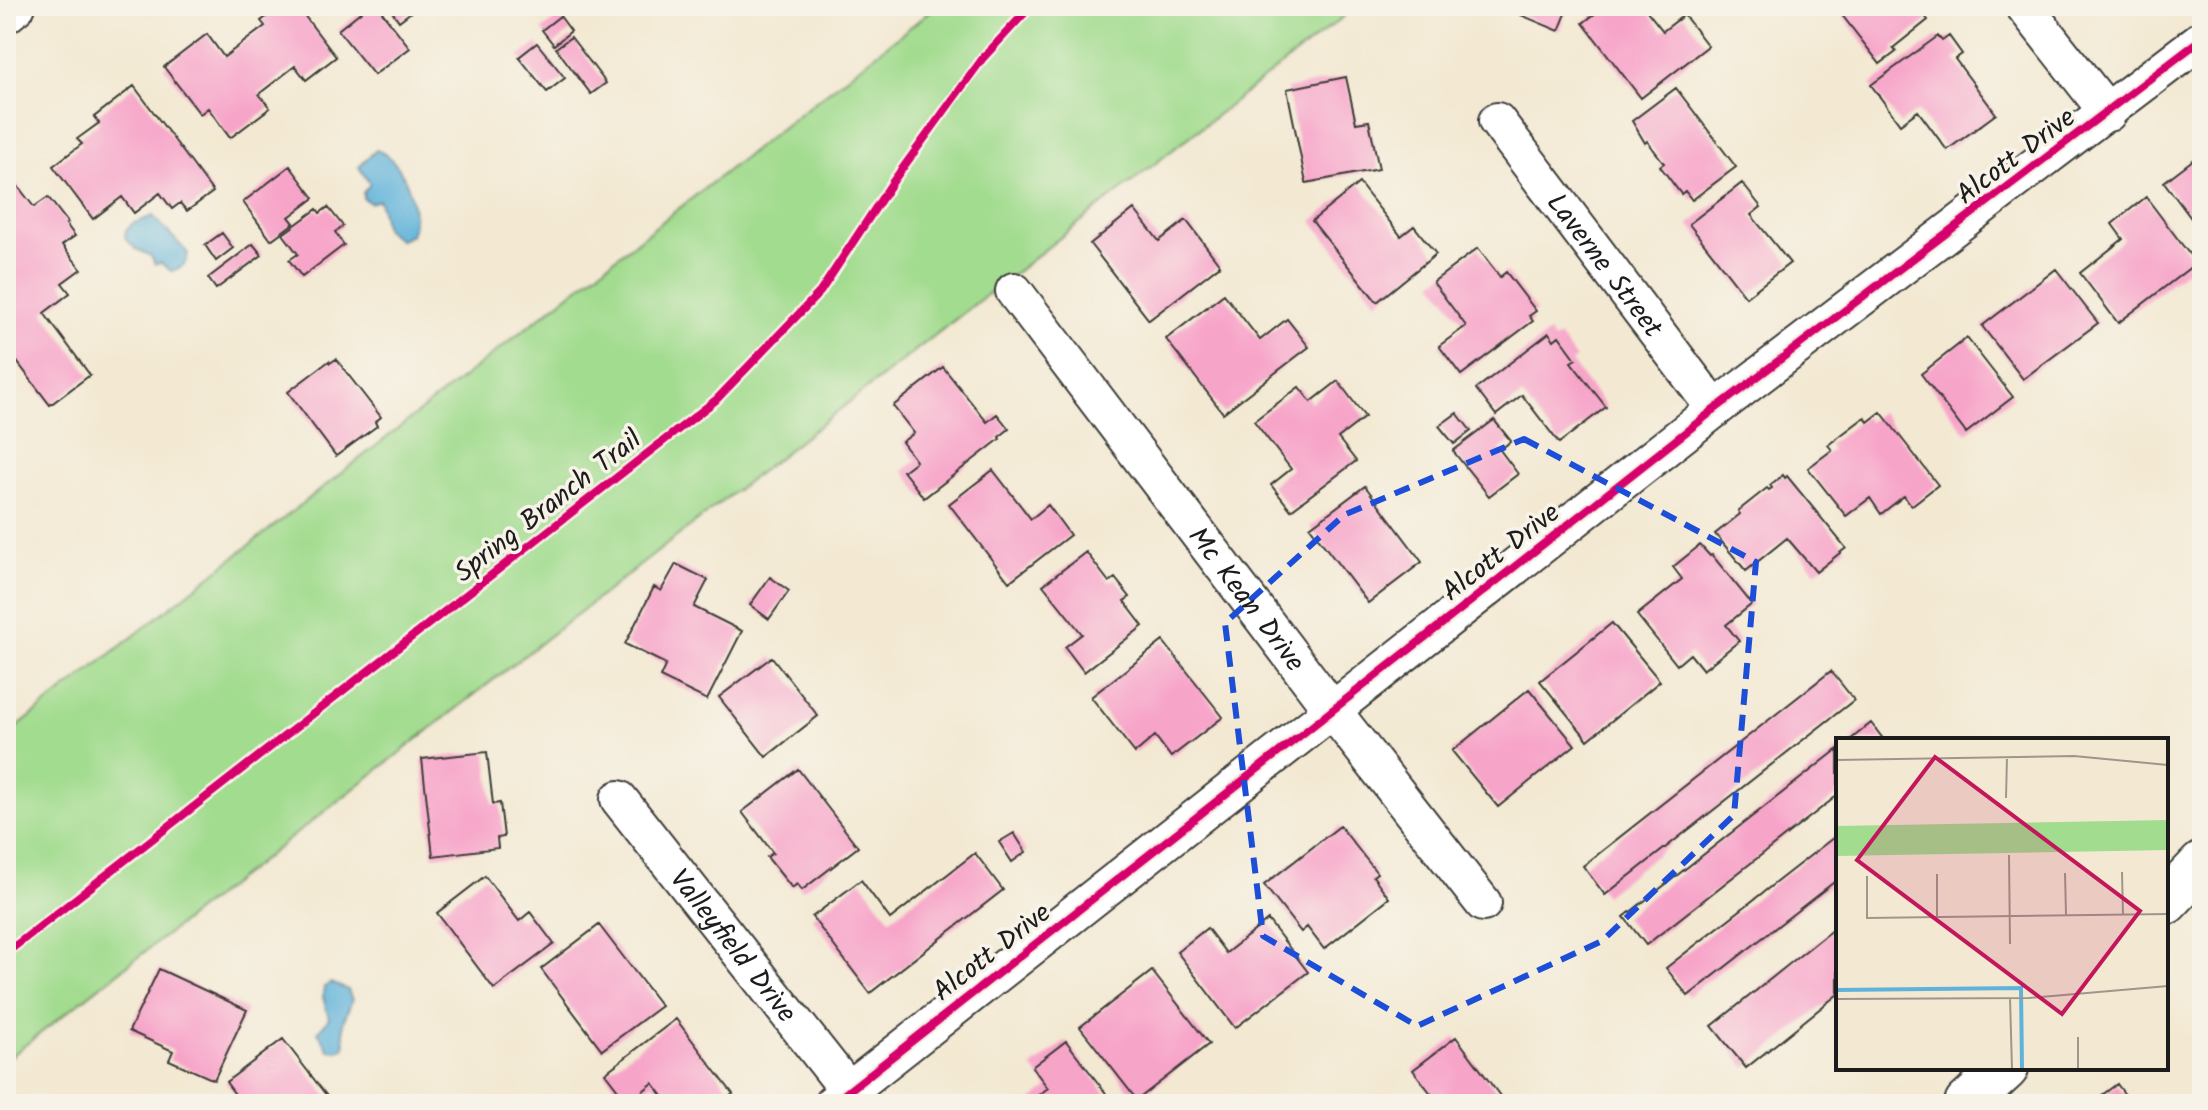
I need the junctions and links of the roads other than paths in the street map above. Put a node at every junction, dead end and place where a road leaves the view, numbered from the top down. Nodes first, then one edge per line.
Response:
1 (17, 6) edge
2 (2024, 6) edge
3 (6, 15) edge
4 (2202, 39) edge
5 (2108, 113) junction
6 (1497, 121) dead end
7 (1014, 291) dead end
8 (1715, 409) junction
9 (1333, 711) junction
10 (619, 799) dead end
11 (2202, 864) edge
12 (2168, 900) edge
13 (1483, 903) dead end
14 (2004, 1070) edge
15 (840, 1098) edge
16 (1967, 1104) edge

1 - 3 street
2 - 5 street
4 - 5 street, Alcott Drive
5 - 8 street, Alcott Drive
6 - 8 street, Laverne Street
7 - 9 street, Mc Kean Drive
8 - 9 street, Alcott Drive
9 - 13 street, Mc Kean Drive
9 - 15 street, Alcott Drive
10 - 15 street, Valleyfield Drive
11 - 12 street
14 - 16 street

